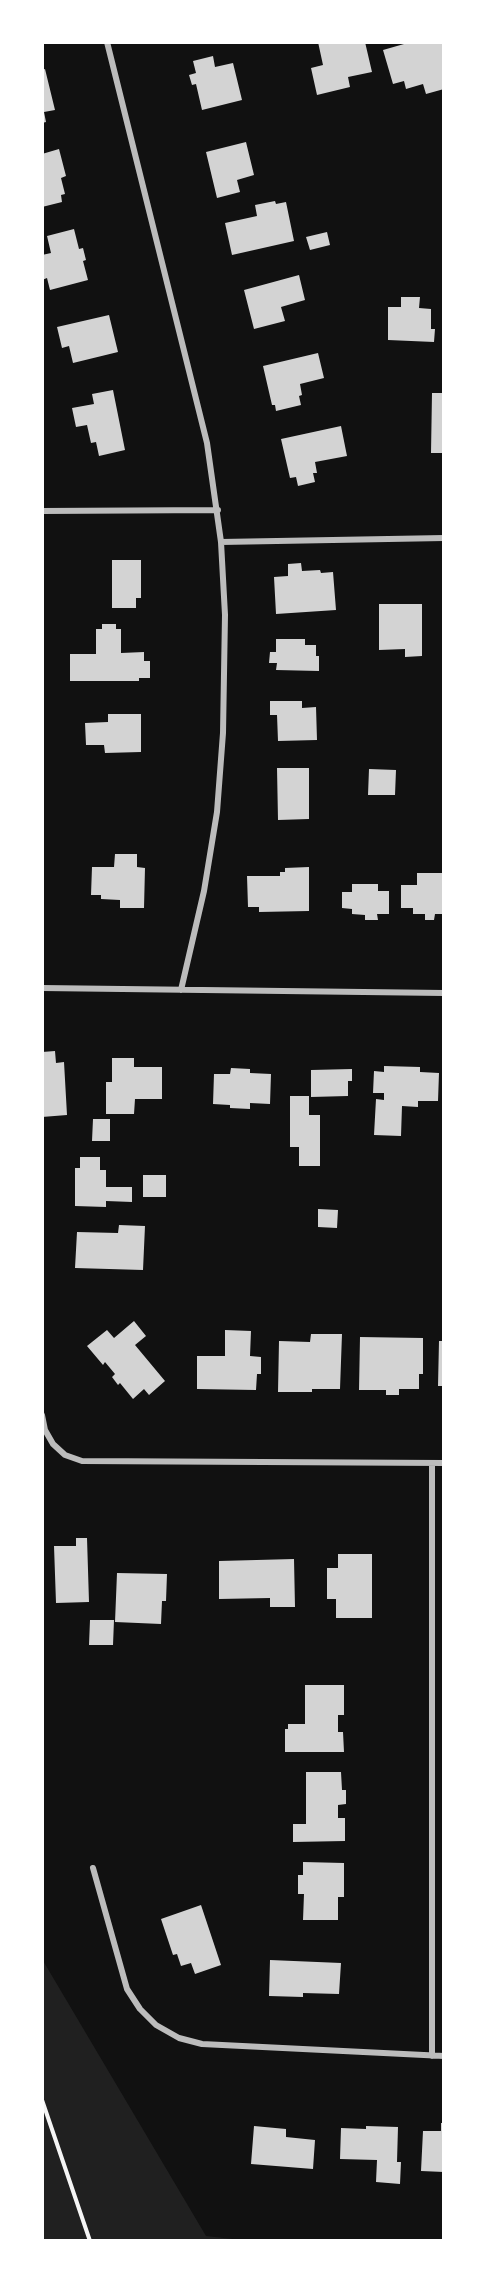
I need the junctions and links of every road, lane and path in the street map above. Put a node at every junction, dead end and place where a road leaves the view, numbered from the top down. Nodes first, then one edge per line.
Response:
1 (108, 42) edge
2 (218, 510) junction
3 (42, 511) edge
4 (444, 538) edge
5 (221, 542) junction
6 (42, 988) edge
7 (181, 990) junction
8 (444, 993) edge
9 (42, 1415) edge
10 (444, 1463) edge
11 (432, 1464) junction
12 (93, 1868) dead end
13 (432, 2055) junction
14 (444, 2056) edge
15 (42, 2100) edge
16 (90, 2241) edge

1 - 2 street
2 - 3 street
2 - 5 street
4 - 5 street
5 - 7 street
6 - 7 street
7 - 8 street
9 - 11 street
10 - 11 street
11 - 13 street
12 - 13 street
13 - 14 street
15 - 16 path

